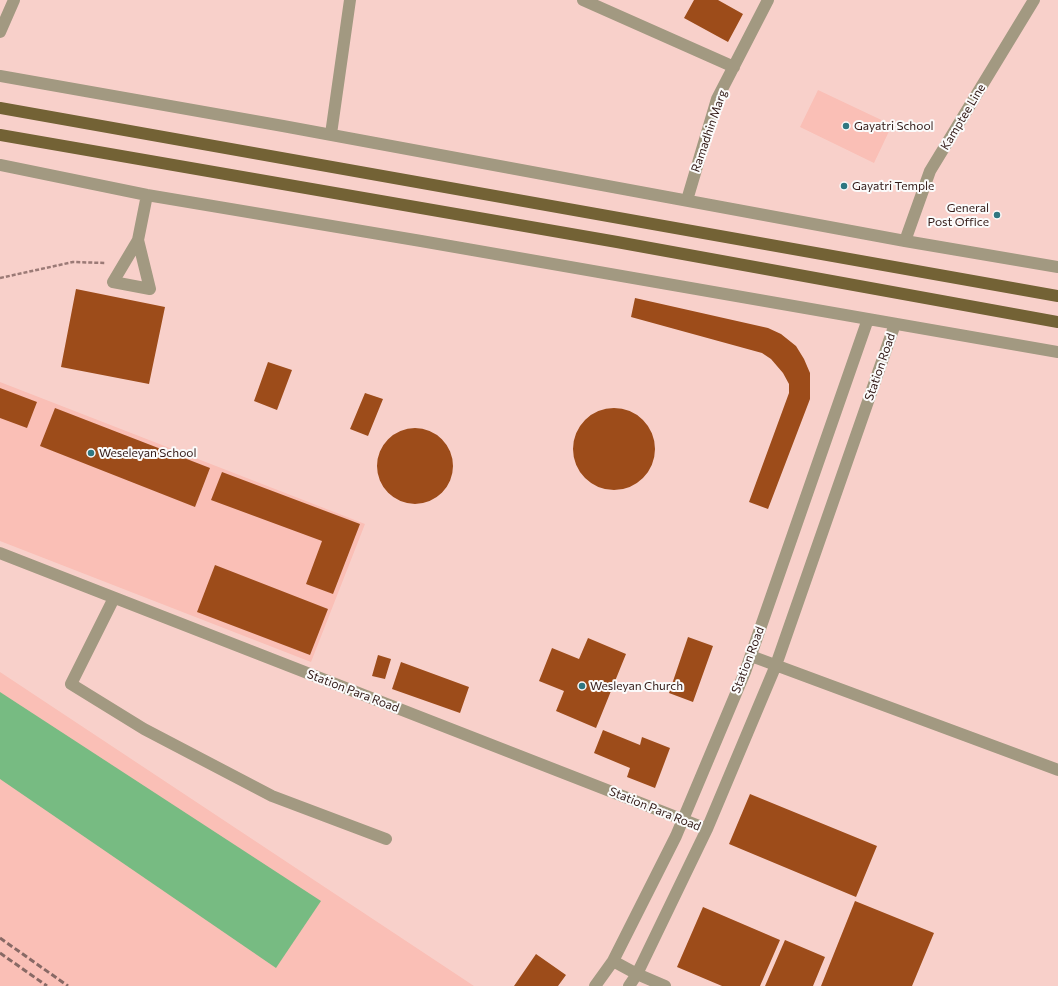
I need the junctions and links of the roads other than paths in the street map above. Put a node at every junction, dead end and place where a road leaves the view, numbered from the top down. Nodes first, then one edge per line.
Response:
1 (14, 0) edge
2 (350, 0) edge
3 (583, 0) edge
4 (768, 0) edge
5 (1034, 0) edge
6 (0, 32) edge
7 (734, 67) junction
8 (0, 76) edge
9 (0, 108) edge
10 (331, 134) junction
11 (0, 136) edge
12 (0, 165) edge
13 (147, 195) junction
14 (687, 200) junction
15 (138, 240) junction
16 (905, 241) junction
17 (1058, 267) edge
18 (1058, 296) edge
19 (868, 319) junction
20 (1058, 322) edge
21 (895, 324) junction
22 (1058, 352) edge
23 (0, 553) edge
24 (114, 598) junction
25 (751, 656) junction
26 (776, 665) junction
27 (1058, 770) edge
28 (683, 821) junction
29 (706, 829) junction
30 (386, 839) dead end
31 (613, 961) junction
32 (637, 974) junction
33 (595, 986) edge
34 (629, 986) edge
35 (665, 986) edge

1 - 6 street
2 - 10 street
3 - 7 street
4 - 7 street, Ramadhin Marg
5 - 16 street, Kamptee Line
7 - 14 street, Ramadhin Marg
8 - 10 street
9 - 18 main road
10 - 14 street
11 - 20 main road
12 - 13 street
13 - 15 street
13 - 19 street
14 - 16 street
15 - 15 street
16 - 17 street
19 - 21 street
19 - 25 street, Station Road
21 - 22 street
21 - 26 street, Station Road
23 - 24 street, Station Para Road
24 - 28 street, Station Para Road
24 - 30 street
25 - 26 street
25 - 28 street, Station Road
26 - 27 street
26 - 29 street, Station Road
28 - 29 street, Station Para Road
28 - 31 street, Station Road
29 - 32 street, Station Road
31 - 32 street
31 - 33 street, Station Road
32 - 34 street, Station Road
32 - 35 street

